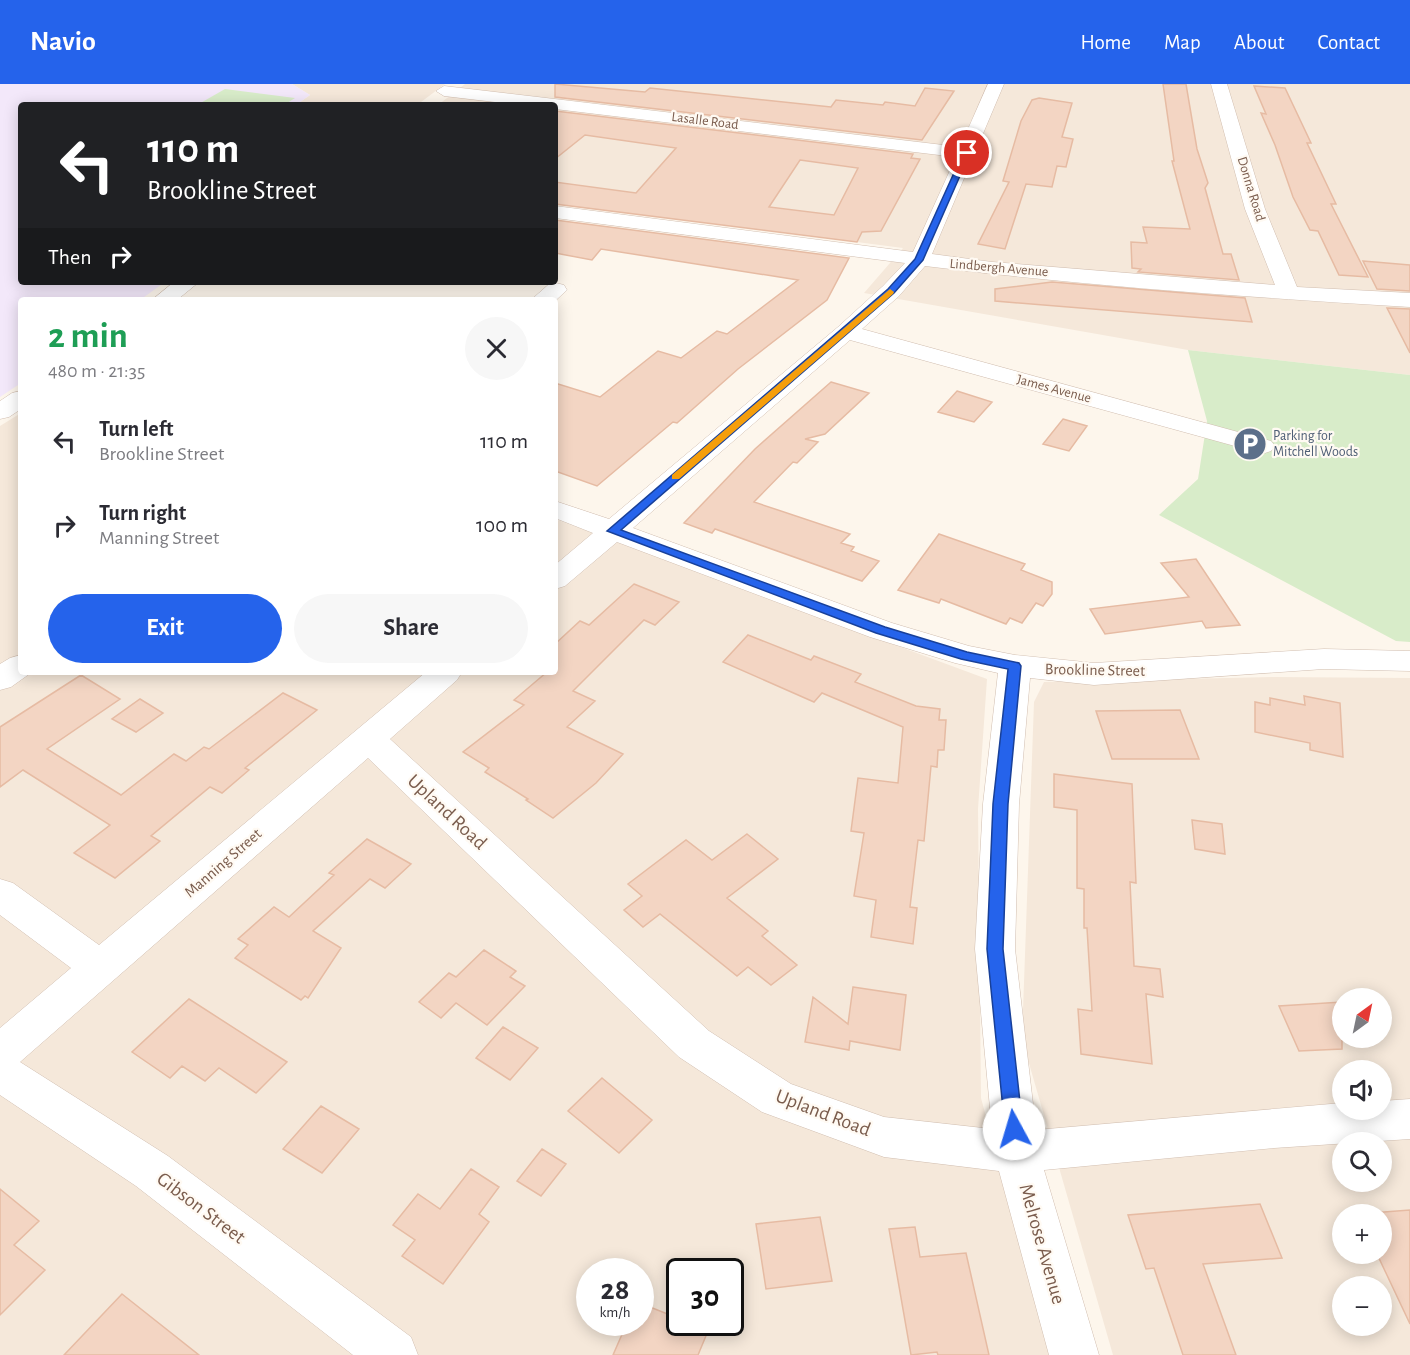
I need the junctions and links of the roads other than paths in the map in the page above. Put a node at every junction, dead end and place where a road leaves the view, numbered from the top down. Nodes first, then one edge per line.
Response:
1 (996, 84) edge
2 (1219, 84) edge
3 (444, 91) edge
4 (537, 102) edge
5 (558, 105) edge
6 (967, 153) junction
7 (558, 212) edge
8 (919, 260) junction
9 (184, 285) edge
10 (1289, 293) junction
11 (167, 297) edge
12 (1410, 300) edge
13 (846, 332) junction
14 (18, 400) edge
15 (0, 412) edge
16 (1262, 446) dead end
17 (558, 510) edge
18 (613, 531) junction
19 (558, 577) edge
20 (1410, 661) edge
21 (1015, 666) junction
22 (18, 667) edge
23 (442, 675) edge
24 (0, 679) edge
25 (368, 738) junction
26 (0, 894) edge
27 (100, 968) junction
28 (0, 1053) edge
29 (0, 1072) edge
30 (1410, 1119) edge
31 (1016, 1152) junction
32 (393, 1355) edge
33 (1074, 1355) edge

1 - 6 street
2 - 10 street, Donna Road
3 - 4 street, Lasalle Road
5 - 6 street, Lasalle Road
6 - 8 street
7 - 8 street, Lindbergh Avenue
8 - 10 street, Lindbergh Avenue
8 - 13 street
9 - 11 street
10 - 12 street, Lindbergh Avenue
13 - 16 street, James Avenue
13 - 18 street
14 - 15 street
17 - 18 street, Brookline Street
18 - 19 street
18 - 21 street, Brookline Street
20 - 21 street, Brookline Street
21 - 31 street, Melrose Avenue
22 - 24 street
23 - 25 street, Manning Street
25 - 27 street, Manning Street
25 - 31 street, Upland Road
26 - 27 street
27 - 28 street, Manning Street
29 - 32 street, Gibson Street
30 - 31 street, Upland Road
31 - 33 street, Melrose Avenue

